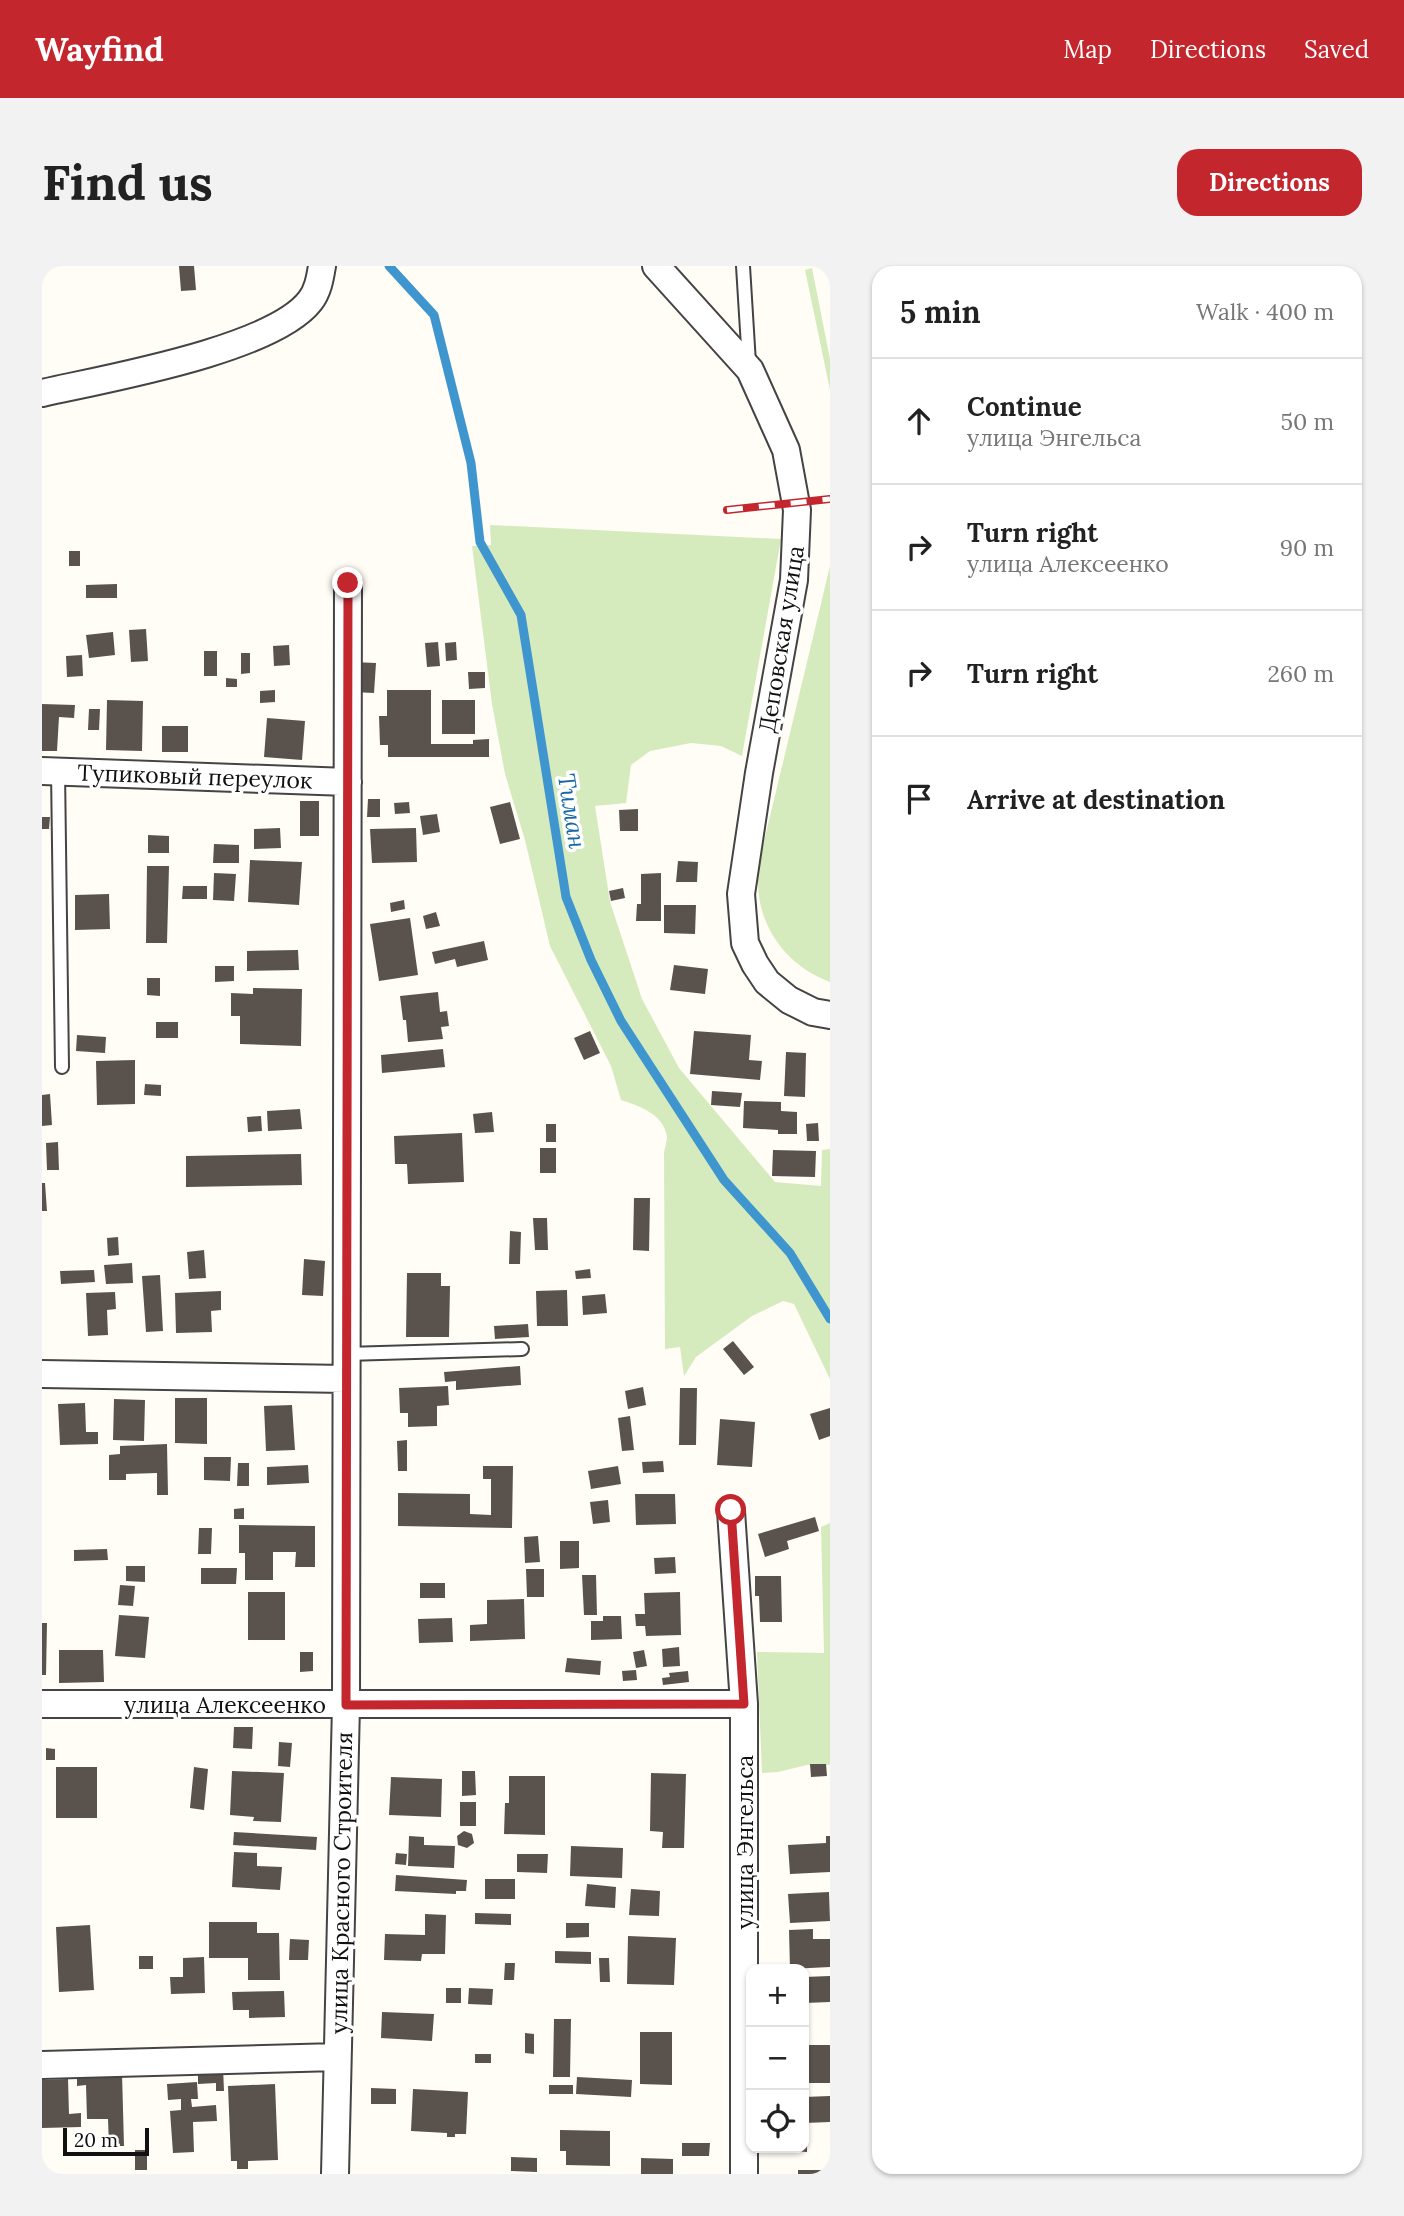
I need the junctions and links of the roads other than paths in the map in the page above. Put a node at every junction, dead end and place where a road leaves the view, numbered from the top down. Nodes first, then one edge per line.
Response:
1 (322, 266) edge
2 (656, 266) edge
3 (743, 266) edge
4 (750, 370) junction
5 (42, 393) edge
6 (348, 583) dead end
7 (50, 771) edge
8 (348, 782) junction
9 (830, 1015) edge
10 (62, 1068) dead end
11 (522, 1349) dead end
12 (346, 1366) junction
13 (42, 1374) edge
14 (731, 1510) dead end
15 (42, 1704) edge
16 (744, 1704) junction
17 (346, 1705) junction
18 (337, 2057) junction
19 (42, 2065) edge
20 (335, 2174) edge
21 (744, 2174) edge

1 - 5 street
2 - 4 street
3 - 4 lane, Деповская улица
4 - 9 street, Деповская улица
6 - 8 street, улица Красного Строителя
7 - 8 street, Тупиковый переулок
7 - 10 lane
8 - 12 street, улица Красного Строителя
11 - 12 lane
12 - 13 street
12 - 17 street, улица Красного Строителя
14 - 16 street, улица Энгельса
15 - 17 street, улица Алексеенко
16 - 17 street, улица Алексеенко
16 - 21 street, улица Энгельса
17 - 18 street, улица Красного Строителя
18 - 19 street
18 - 20 street, улица Красного Строителя

